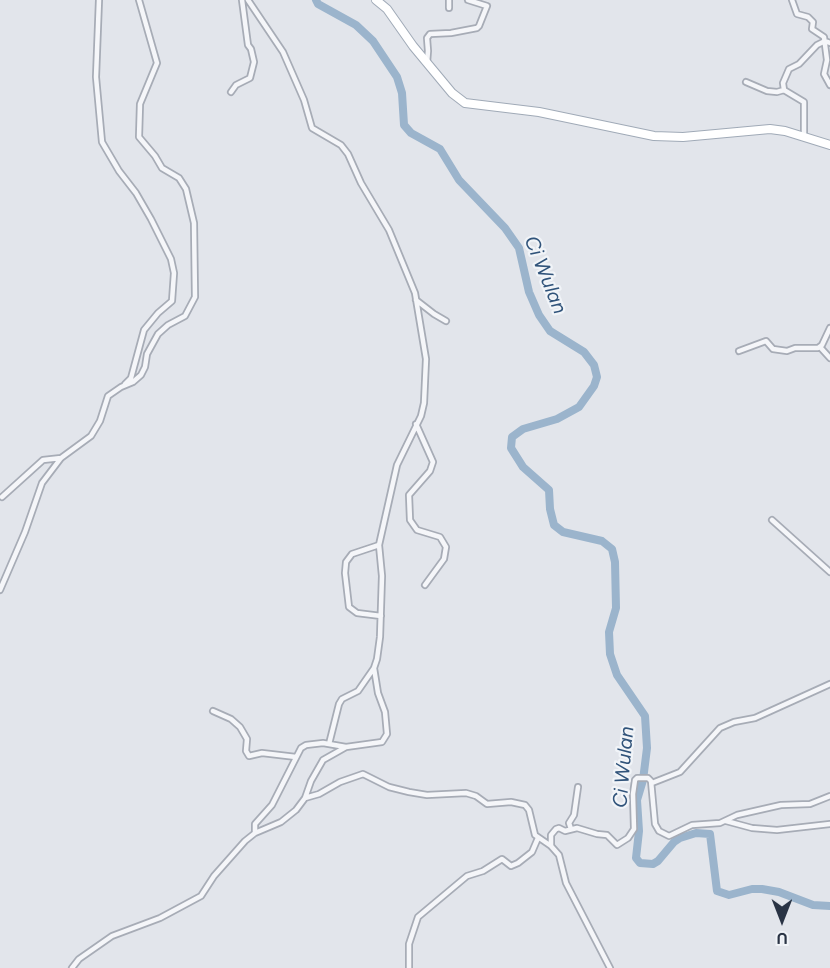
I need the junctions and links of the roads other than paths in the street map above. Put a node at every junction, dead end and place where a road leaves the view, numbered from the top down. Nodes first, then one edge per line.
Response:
1 (99, 0) edge
2 (139, 0) edge
3 (242, 0) edge
4 (248, 0) edge
5 (376, 0) edge
6 (449, 0) edge
7 (468, 0) edge
8 (792, 0) edge
9 (449, 8) dead end
10 (828, 42) edge
11 (427, 63) junction
12 (746, 82) dead end
13 (830, 85) edge
14 (784, 90) junction
15 (231, 92) dead end
16 (804, 137) junction
17 (830, 146) edge
18 (416, 299) junction
19 (446, 321) dead end
20 (830, 328) edge
21 (820, 347) junction
22 (739, 351) dead end
23 (830, 358) edge
24 (121, 387) junction
25 (416, 424) junction
26 (61, 458) junction
27 (2, 497) dead end
28 (772, 520) dead end
29 (379, 545) junction
30 (830, 572) edge
31 (425, 585) dead end
32 (0, 590) edge
33 (381, 616) junction
34 (374, 668) junction
35 (830, 684) edge
36 (213, 711) dead end
37 (328, 744) junction
38 (346, 747) junction
39 (296, 757) junction
40 (650, 781) junction
41 (578, 787) dead end
42 (830, 796) edge
43 (305, 798) junction
44 (726, 822) junction
45 (830, 824) edge
46 (571, 829) junction
47 (255, 833) junction
48 (538, 838) junction
49 (551, 846) junction
50 (72, 968) edge
51 (408, 968) edge
52 (610, 968) edge

1 - 24 street
2 - 24 street
3 - 15 street
4 - 18 street
5 - 11 main road
6 - 9 street
7 - 11 street
8 - 10 street
10 - 13 street
10 - 14 street
11 - 16 main road
12 - 14 street
14 - 16 street
16 - 17 main road
18 - 19 street
18 - 25 street
20 - 21 street
21 - 22 street
21 - 23 street
24 - 26 street
25 - 29 street
25 - 31 street
26 - 27 street
26 - 32 street
28 - 30 street
29 - 33 street
29 - 33 street
33 - 34 street
34 - 37 street
34 - 38 street
35 - 40 street
36 - 39 street
37 - 38 street
37 - 39 street
38 - 43 street
39 - 47 street
40 - 44 street
40 - 46 street
41 - 46 street
42 - 44 street
43 - 47 street
43 - 48 street
44 - 45 street
46 - 49 street
47 - 50 street
48 - 49 street
48 - 51 street
49 - 52 street

